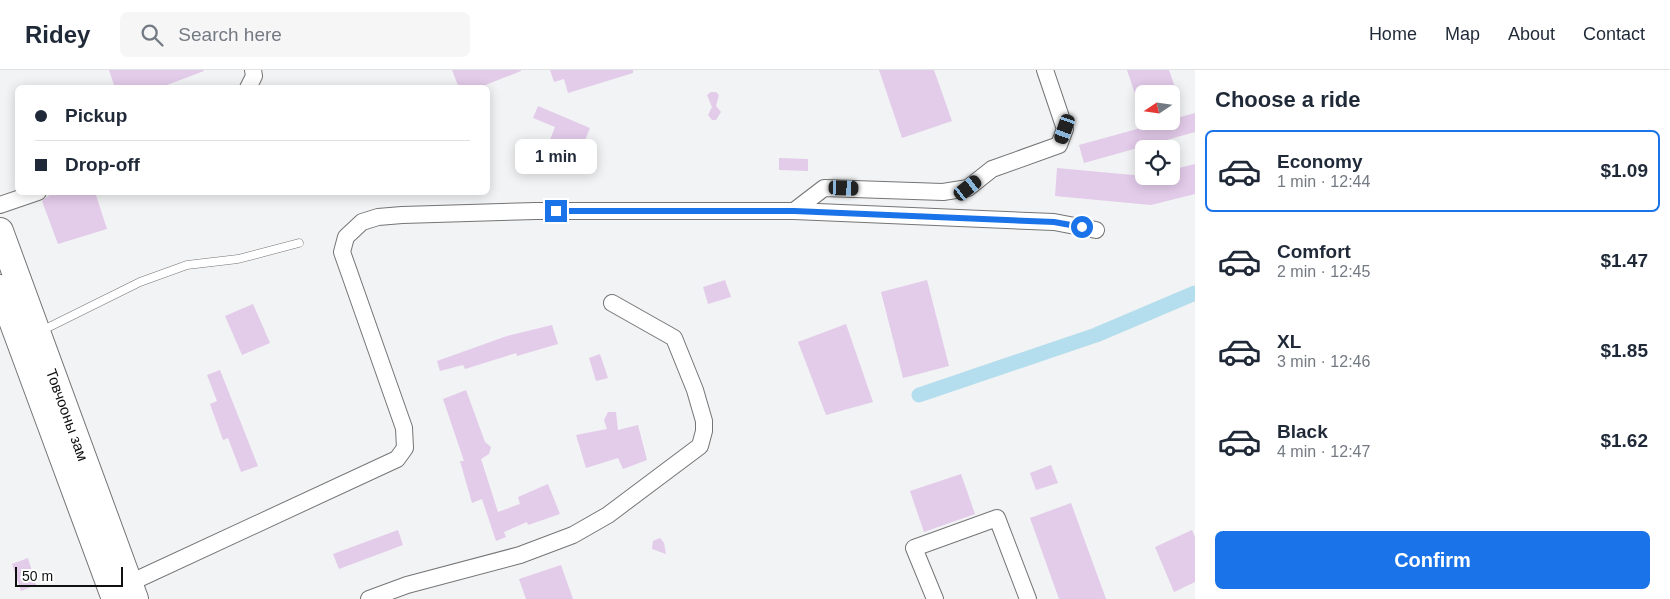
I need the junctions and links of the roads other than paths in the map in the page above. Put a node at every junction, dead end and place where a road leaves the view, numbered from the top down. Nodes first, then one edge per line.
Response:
1 (253, 70) edge
2 (1045, 70) edge
3 (250, 85) edge
4 (29, 195) edge
5 (0, 205) edge
6 (794, 211) junction
7 (1096, 230) dead end
8 (0, 231) edge
9 (299, 244) dead end
10 (0, 288) edge
11 (612, 302) dead end
12 (37, 333) junction
13 (119, 594) edge
14 (370, 599) edge
15 (935, 599) edge
16 (1028, 599) edge

1 - 3 street
2 - 6 street
4 - 5 street
6 - 7 street
6 - 13 street
8 - 12 highway, Товчооны зам
9 - 12 lane
10 - 13 highway, Товчооны зам
11 - 14 street
12 - 13 highway, Товчооны зам
15 - 16 street

